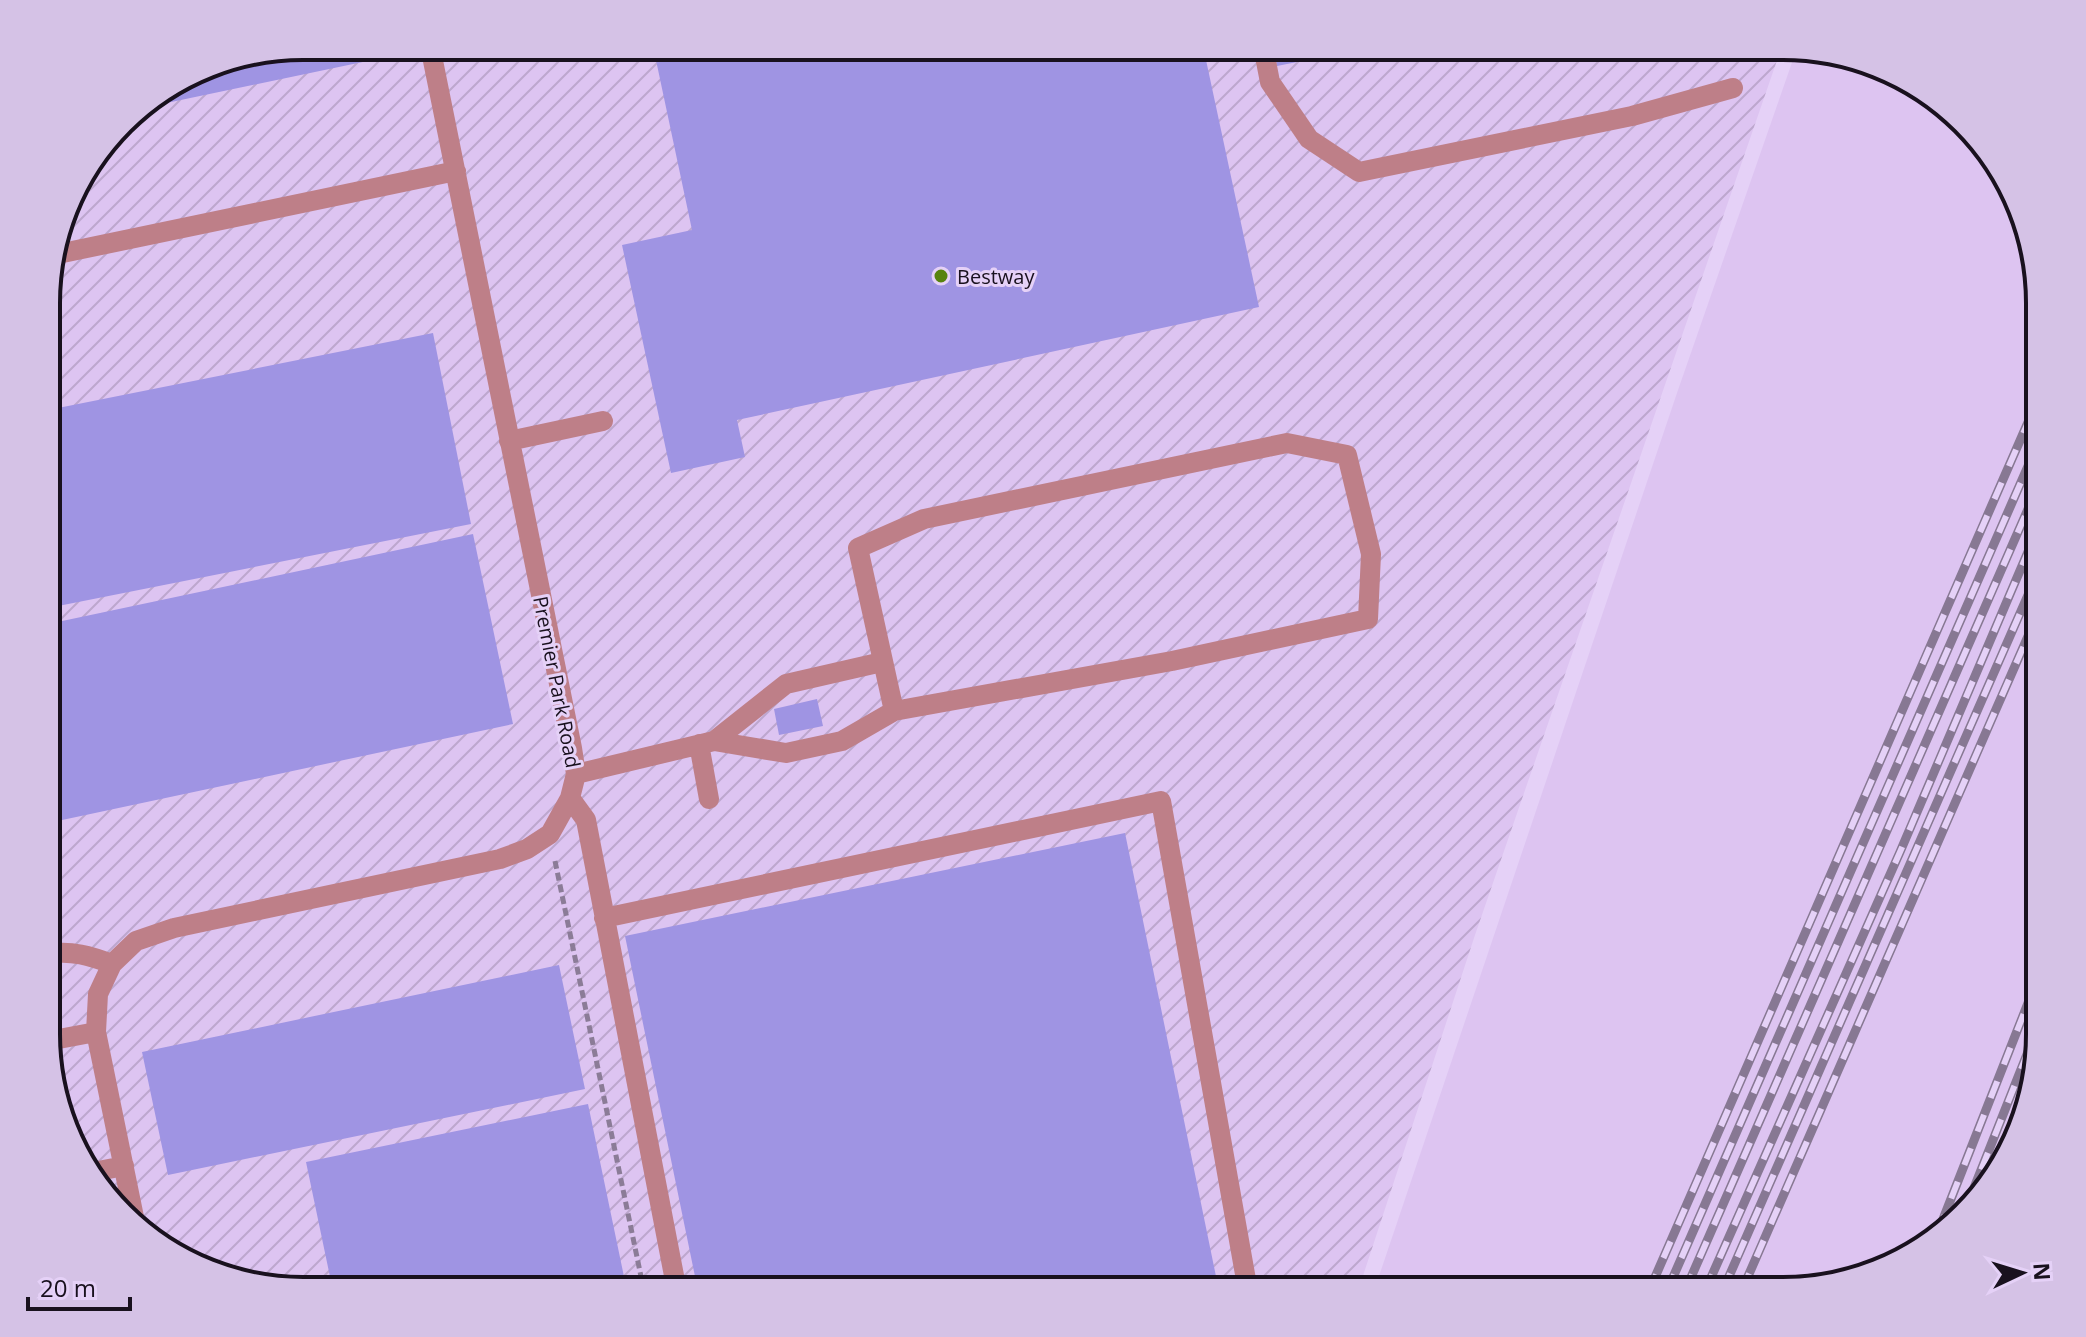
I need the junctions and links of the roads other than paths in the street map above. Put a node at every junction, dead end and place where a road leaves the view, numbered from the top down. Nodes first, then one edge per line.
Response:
1 (433, 60) edge
2 (1266, 60) edge
3 (1733, 88) dead end
4 (456, 171) junction
5 (66, 252) edge
6 (603, 421) dead end
7 (509, 441) junction
8 (882, 662) junction
9 (894, 711) junction
10 (706, 742) junction
11 (576, 774) junction
12 (570, 798) junction
13 (709, 799) dead end
14 (604, 918) junction
15 (60, 952) edge
16 (112, 964) junction
17 (96, 1032) junction
18 (60, 1039) edge
19 (124, 1166) junction
20 (102, 1170) edge
21 (132, 1207) edge
22 (1245, 1276) edge
23 (674, 1277) edge

1 - 4 street, Premier Park Road
2 - 3 street
4 - 5 street
4 - 7 street, Premier Park Road
6 - 7 street
7 - 11 street, Premier Park Road
8 - 9 street
8 - 9 street
8 - 10 street
9 - 10 street
10 - 11 street
10 - 13 street
11 - 12 street, Premier Park Road
12 - 14 street
12 - 16 street, Premier Park Road
14 - 22 street
14 - 23 street
15 - 16 street
16 - 17 street
17 - 18 street
17 - 19 street
19 - 20 street
19 - 21 street

